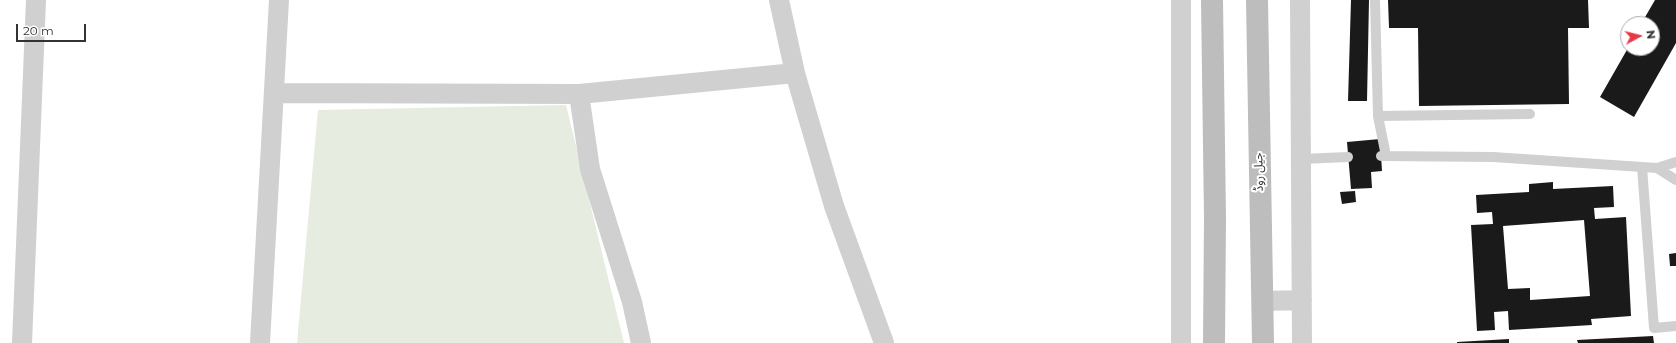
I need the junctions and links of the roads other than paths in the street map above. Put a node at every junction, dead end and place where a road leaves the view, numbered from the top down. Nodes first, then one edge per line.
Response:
1 (36, 0) edge
2 (279, 0) edge
3 (779, 0) edge
4 (1181, 0) edge
5 (1212, 0) edge
6 (1257, 0) edge
7 (1300, 0) edge
8 (1375, 0) edge
9 (795, 73) junction
10 (274, 93) junction
11 (579, 94) junction
12 (1530, 114) dead end
13 (1378, 116) junction
14 (1348, 157) dead end
15 (1302, 159) junction
16 (1676, 162) edge
17 (1642, 167) junction
18 (1657, 168) junction
19 (1676, 180) edge
20 (1302, 300) junction
21 (1262, 301) junction
22 (1676, 326) edge
23 (22, 343) edge
24 (260, 343) edge
25 (641, 343) edge
26 (884, 343) edge
27 (1181, 343) edge
28 (1214, 343) edge
29 (1263, 343) edge
30 (1302, 343) edge

1 - 23 street
2 - 10 street
3 - 9 street
4 - 27 street
5 - 28 main road
6 - 21 main road, جیل روڈ
7 - 15 street
8 - 13 lane
9 - 11 street
9 - 26 street
10 - 11 street
10 - 24 street
11 - 25 street
12 - 13 lane
13 - 17 lane
14 - 15 lane
15 - 20 street
16 - 18 lane
17 - 18 lane
17 - 22 lane
18 - 19 lane
20 - 21 street
20 - 30 street
21 - 29 main road, جیل روڈ

